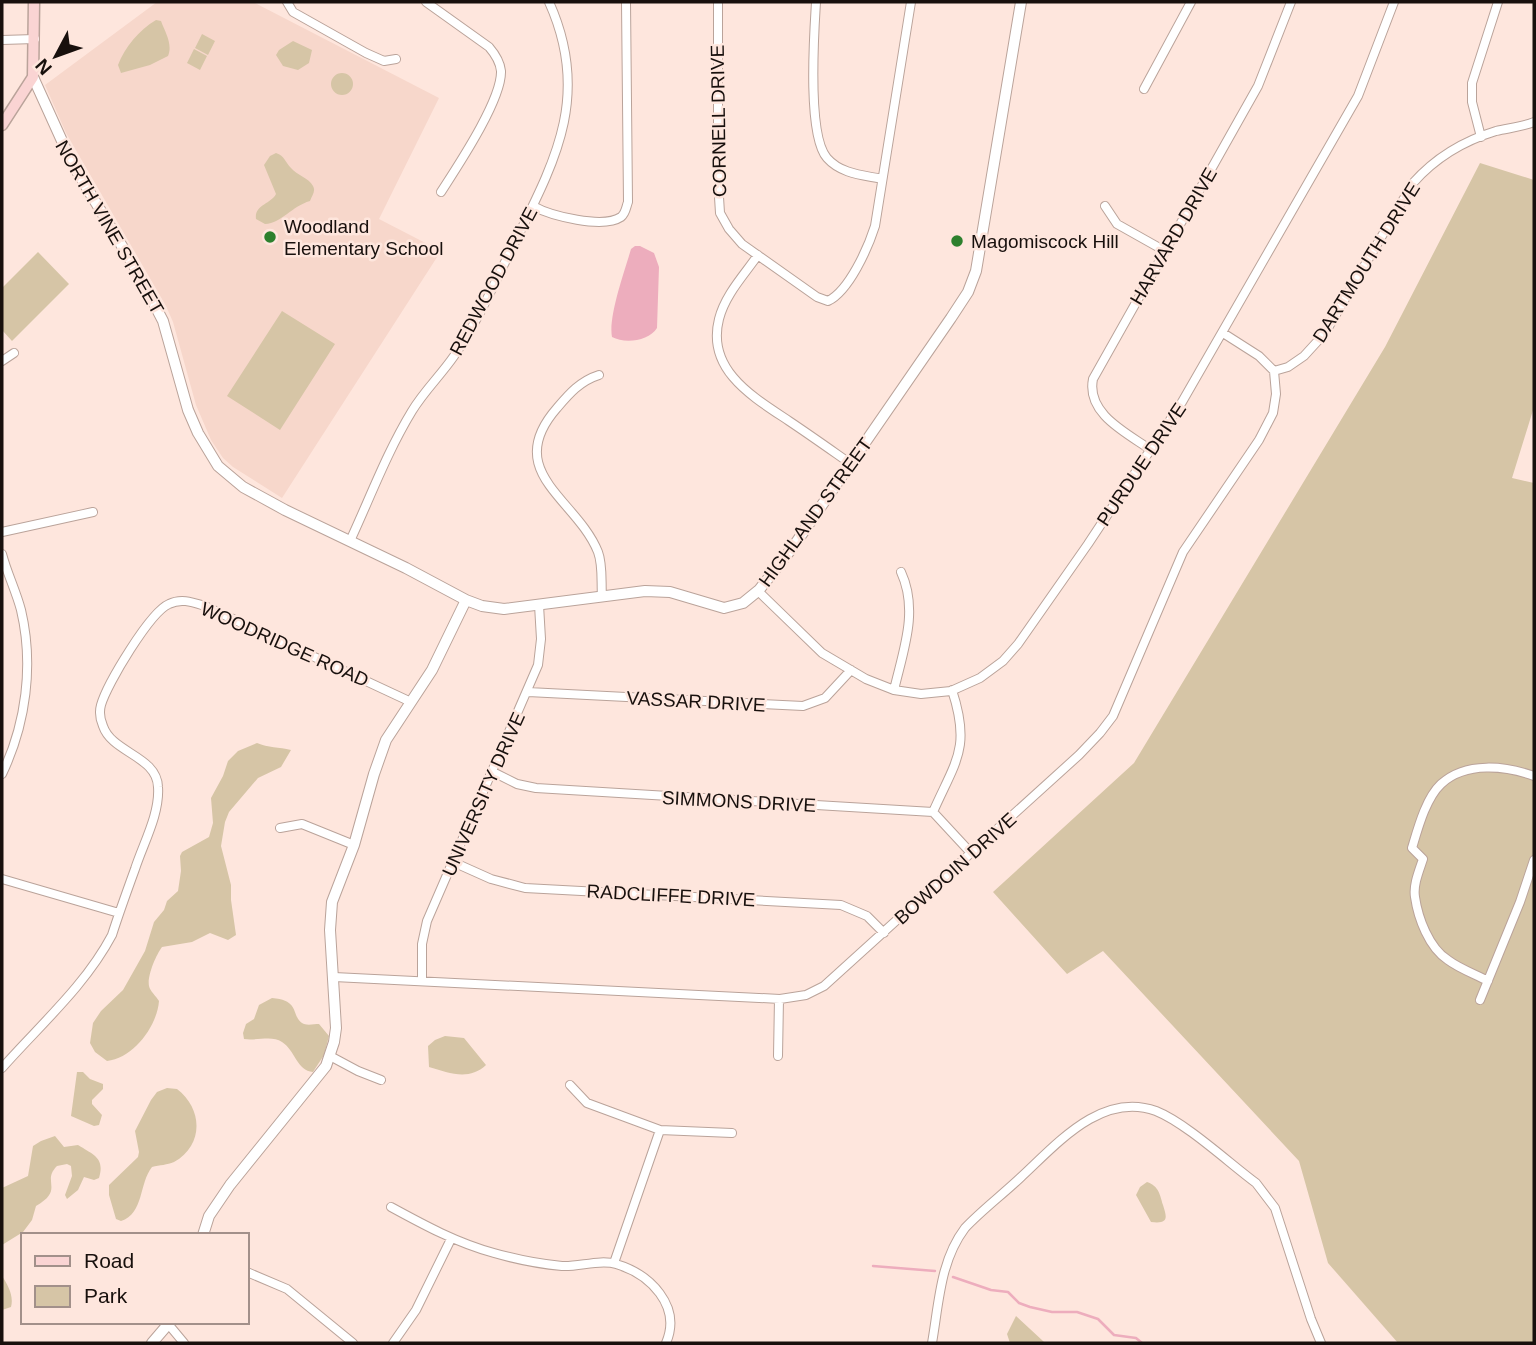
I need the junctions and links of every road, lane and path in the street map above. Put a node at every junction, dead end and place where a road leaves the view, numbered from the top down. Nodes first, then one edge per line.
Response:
1 (34, 2) edge
2 (287, 2) edge
3 (426, 2) edge
4 (549, 2) edge
5 (626, 2) edge
6 (718, 2) edge
7 (816, 2) edge
8 (911, 2) edge
9 (1021, 2) edge
10 (1191, 2) edge
11 (1291, 2) edge
12 (1394, 2) edge
13 (1497, 2) edge
14 (35, 38) junction
15 (2, 40) edge
16 (396, 59) dead end
17 (33, 77) junction
18 (1144, 89) dead end
19 (1534, 122) edge
20 (2, 125) edge
21 (1481, 137) junction
22 (883, 179) junction
23 (441, 192) dead end
24 (533, 206) junction
25 (1105, 206) dead end
26 (1165, 251) junction
27 (758, 255) junction
28 (1223, 333) junction
29 (14, 353) dead end
30 (2, 360) edge
31 (1274, 371) junction
32 (599, 375) dead end
33 (1151, 450) junction
34 (851, 464) junction
35 (93, 512) dead end
36 (2, 532) edge
37 (350, 541) junction
38 (2, 554) edge
39 (901, 572) dead end
40 (758, 590) junction
41 (602, 596) junction
42 (466, 600) junction
43 (539, 605) junction
44 (850, 670) junction
45 (894, 690) junction
46 (952, 690) junction
47 (528, 692) junction
48 (411, 702) junction
49 (492, 772) junction
50 (2, 774) edge
51 (1534, 776) edge
52 (933, 812) junction
53 (280, 828) dead end
54 (354, 845) junction
55 (971, 853) junction
56 (1534, 860) edge
57 (453, 862) junction
58 (2, 879) edge
59 (119, 913) junction
60 (884, 933) junction
61 (334, 977) junction
62 (422, 981) junction
63 (1488, 981) junction
64 (779, 999) junction
65 (1480, 1000) dead end
66 (330, 1056) junction
67 (778, 1056) dead end
68 (2, 1068) edge
69 (381, 1080) dead end
70 (570, 1085) dead end
71 (660, 1130) junction
72 (732, 1133) dead end
73 (391, 1208) dead end
74 (203, 1233) edge
75 (452, 1239) junction
76 (614, 1263) junction
77 (248, 1272) edge
78 (168, 1324) edge
79 (170, 1324) edge
80 (152, 1343) edge
81 (184, 1343) edge
82 (352, 1343) edge
83 (393, 1343) edge
84 (666, 1343) edge
85 (932, 1343) edge
86 (1321, 1343) edge

1 - 14 main road
2 - 16 street
3 - 23 street
4 - 24 street, REDWOOD DRIVE
5 - 24 street
6 - 27 street, CORNELL DRIVE
7 - 22 street
8 - 22 street
9 - 34 street, HIGHLAND STREET
10 - 18 street
11 - 26 street, HARVARD DRIVE
12 - 28 street, PURDUE DRIVE
13 - 21 street
14 - 15 street
14 - 17 main road
17 - 20 main road
17 - 37 street, NORTH VINE STREET
19 - 21 street, DARTMOUTH DRIVE
21 - 31 street, DARTMOUTH DRIVE
22 - 27 street, CORNELL DRIVE
24 - 37 street, REDWOOD DRIVE
25 - 26 street
26 - 33 street, HARVARD DRIVE
27 - 34 street
28 - 31 street
28 - 33 street, PURDUE DRIVE
29 - 30 street
31 - 55 street, BOWDOIN DRIVE
32 - 41 street
33 - 46 street, PURDUE DRIVE
34 - 40 street, HIGHLAND STREET
35 - 36 street
37 - 42 street, NORTH VINE STREET
38 - 50 street
39 - 45 street
40 - 41 street, HIGHLAND STREET
40 - 44 street, PURDUE DRIVE
41 - 43 street, HIGHLAND STREET
42 - 43 street, HIGHLAND STREET
42 - 48 street
43 - 47 street, UNIVERSITY DRIVE
44 - 45 street, PURDUE DRIVE
44 - 47 street, VASSAR DRIVE
45 - 46 street, PURDUE DRIVE
46 - 52 street
47 - 49 street, UNIVERSITY DRIVE
48 - 54 street
48 - 59 street, WOODRIDGE ROAD
49 - 52 street, SIMMONS DRIVE
49 - 57 street, UNIVERSITY DRIVE
51 - 63 street
52 - 55 street
53 - 54 street
54 - 61 street
55 - 60 street, BOWDOIN DRIVE
56 - 63 street
57 - 60 street, RADCLIFFE DRIVE
57 - 62 street, UNIVERSITY DRIVE
58 - 59 street
59 - 68 street, WOODRIDGE ROAD
60 - 64 street, BOWDOIN DRIVE
61 - 62 street, BOWDOIN DRIVE
61 - 66 street
62 - 64 street, BOWDOIN DRIVE
63 - 65 street
64 - 67 street
66 - 69 street
66 - 74 street
70 - 71 street
71 - 72 street
71 - 76 street
73 - 75 street
75 - 76 street
75 - 83 street
76 - 84 street
77 - 82 street
78 - 80 street
79 - 81 street
85 - 86 street

